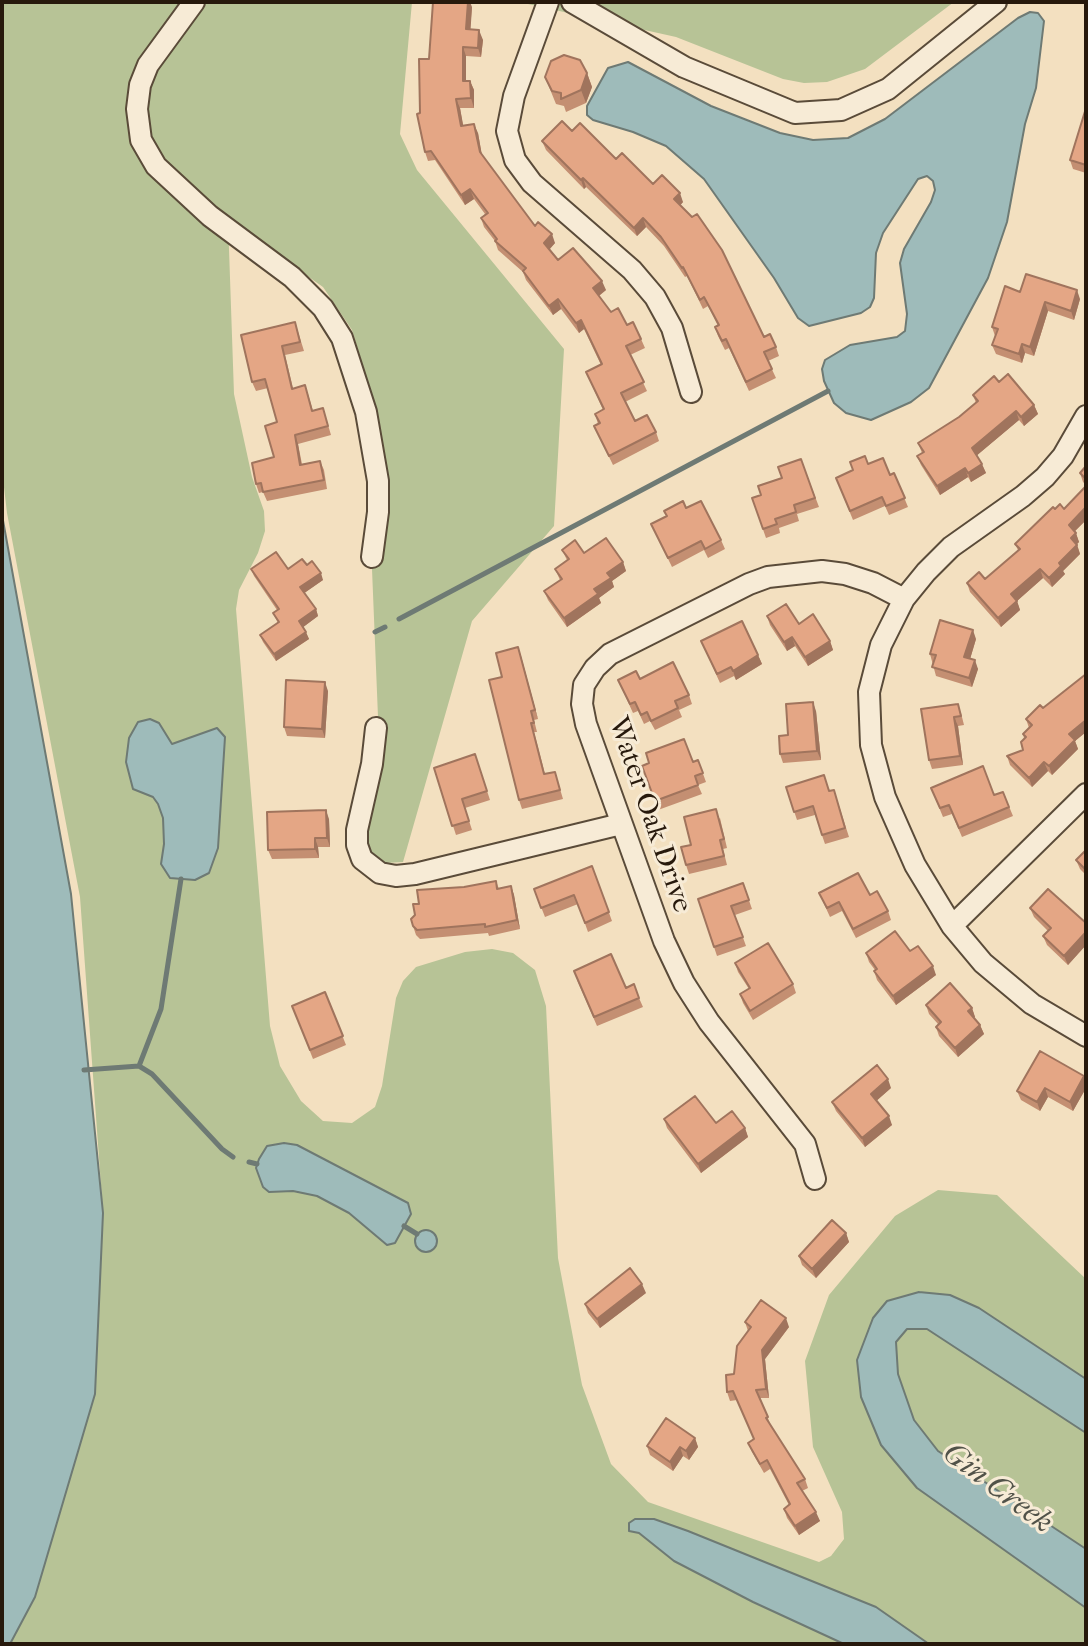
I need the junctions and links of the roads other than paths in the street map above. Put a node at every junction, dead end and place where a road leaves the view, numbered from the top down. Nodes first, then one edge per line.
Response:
1 (194, 2) edge
2 (548, 2) edge
3 (572, 2) edge
4 (996, 2) edge
5 (691, 392) dead end
6 (1086, 416) edge
7 (372, 557) dead end
8 (904, 599) junction
9 (376, 728) dead end
10 (1086, 794) edge
11 (621, 824) junction
12 (952, 926) junction
13 (1086, 1036) edge
14 (815, 1179) dead end

1 - 7 street
2 - 5 street
3 - 4 street
6 - 8 street
8 - 11 street, Water Oak Drive
8 - 12 street
9 - 11 street
10 - 12 street
11 - 14 street, Water Oak Drive
12 - 13 street

